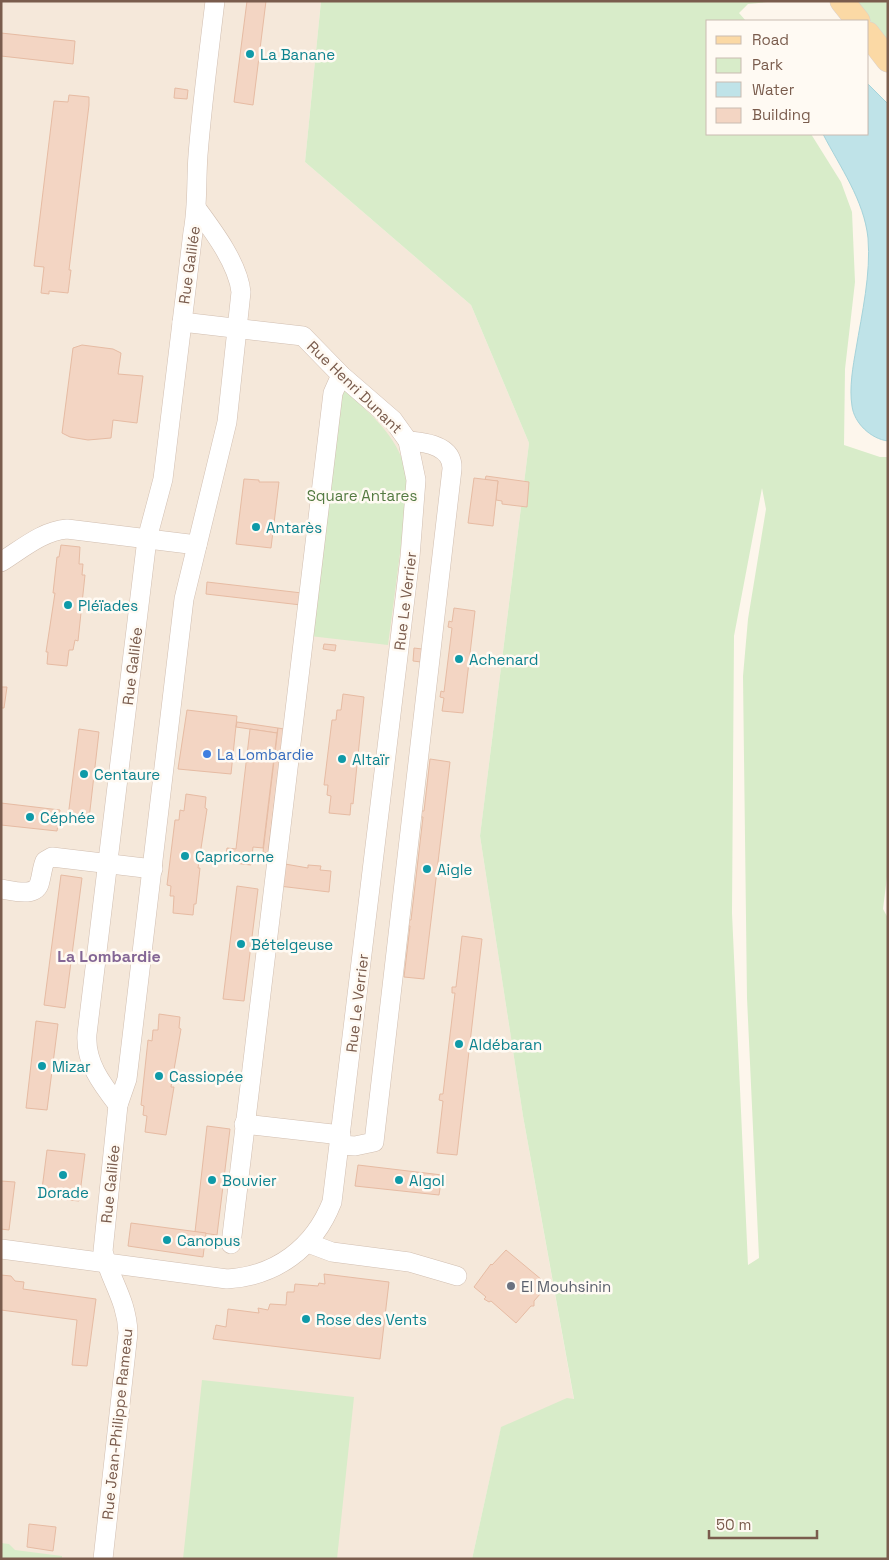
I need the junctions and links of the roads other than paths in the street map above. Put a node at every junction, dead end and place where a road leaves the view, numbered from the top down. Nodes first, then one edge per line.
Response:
1 (215, 1) edge
2 (842, 1) edge
3 (857, 20) edge
4 (869, 35) edge
5 (888, 60) edge
6 (198, 209) junction
7 (182, 322) junction
8 (238, 328) junction
9 (341, 375) junction
10 (408, 440) junction
11 (147, 539) junction
12 (197, 545) junction
13 (1, 562) edge
14 (108, 863) junction
15 (153, 869) junction
16 (1, 889) edge
17 (118, 1105) junction
18 (244, 1124) junction
19 (340, 1140) junction
20 (308, 1243) junction
21 (231, 1244) dead end
22 (1, 1249) edge
23 (105, 1263) junction
24 (457, 1276) dead end
25 (103, 1559) edge

1 - 6 street
2 - 3 main road
4 - 5 main road
6 - 7 street, Rue Galilée
6 - 8 street, Rue Galilée
7 - 8 street, Rue Henri Dunant
7 - 11 street, Rue Galilée
8 - 9 street, Rue Henri Dunant
8 - 12 street, Rue Galilée
9 - 10 street, Rue Henri Dunant
9 - 18 street
10 - 19 street, Rue Le Verrier
10 - 19 street
11 - 12 street
11 - 13 street
11 - 14 street, Rue Galilée
12 - 15 street, Rue Galilée
14 - 15 street
14 - 16 street
14 - 17 street, Rue Galilée
15 - 17 street, Rue Galilée
17 - 23 street, Rue Galilée
18 - 19 street
18 - 21 street
19 - 20 street, Rue Le Verrier
20 - 23 street, Rue Le Verrier
20 - 24 street
22 - 23 street, Rue Le Verrier
23 - 25 street, Rue Jean-Philippe Rameau

